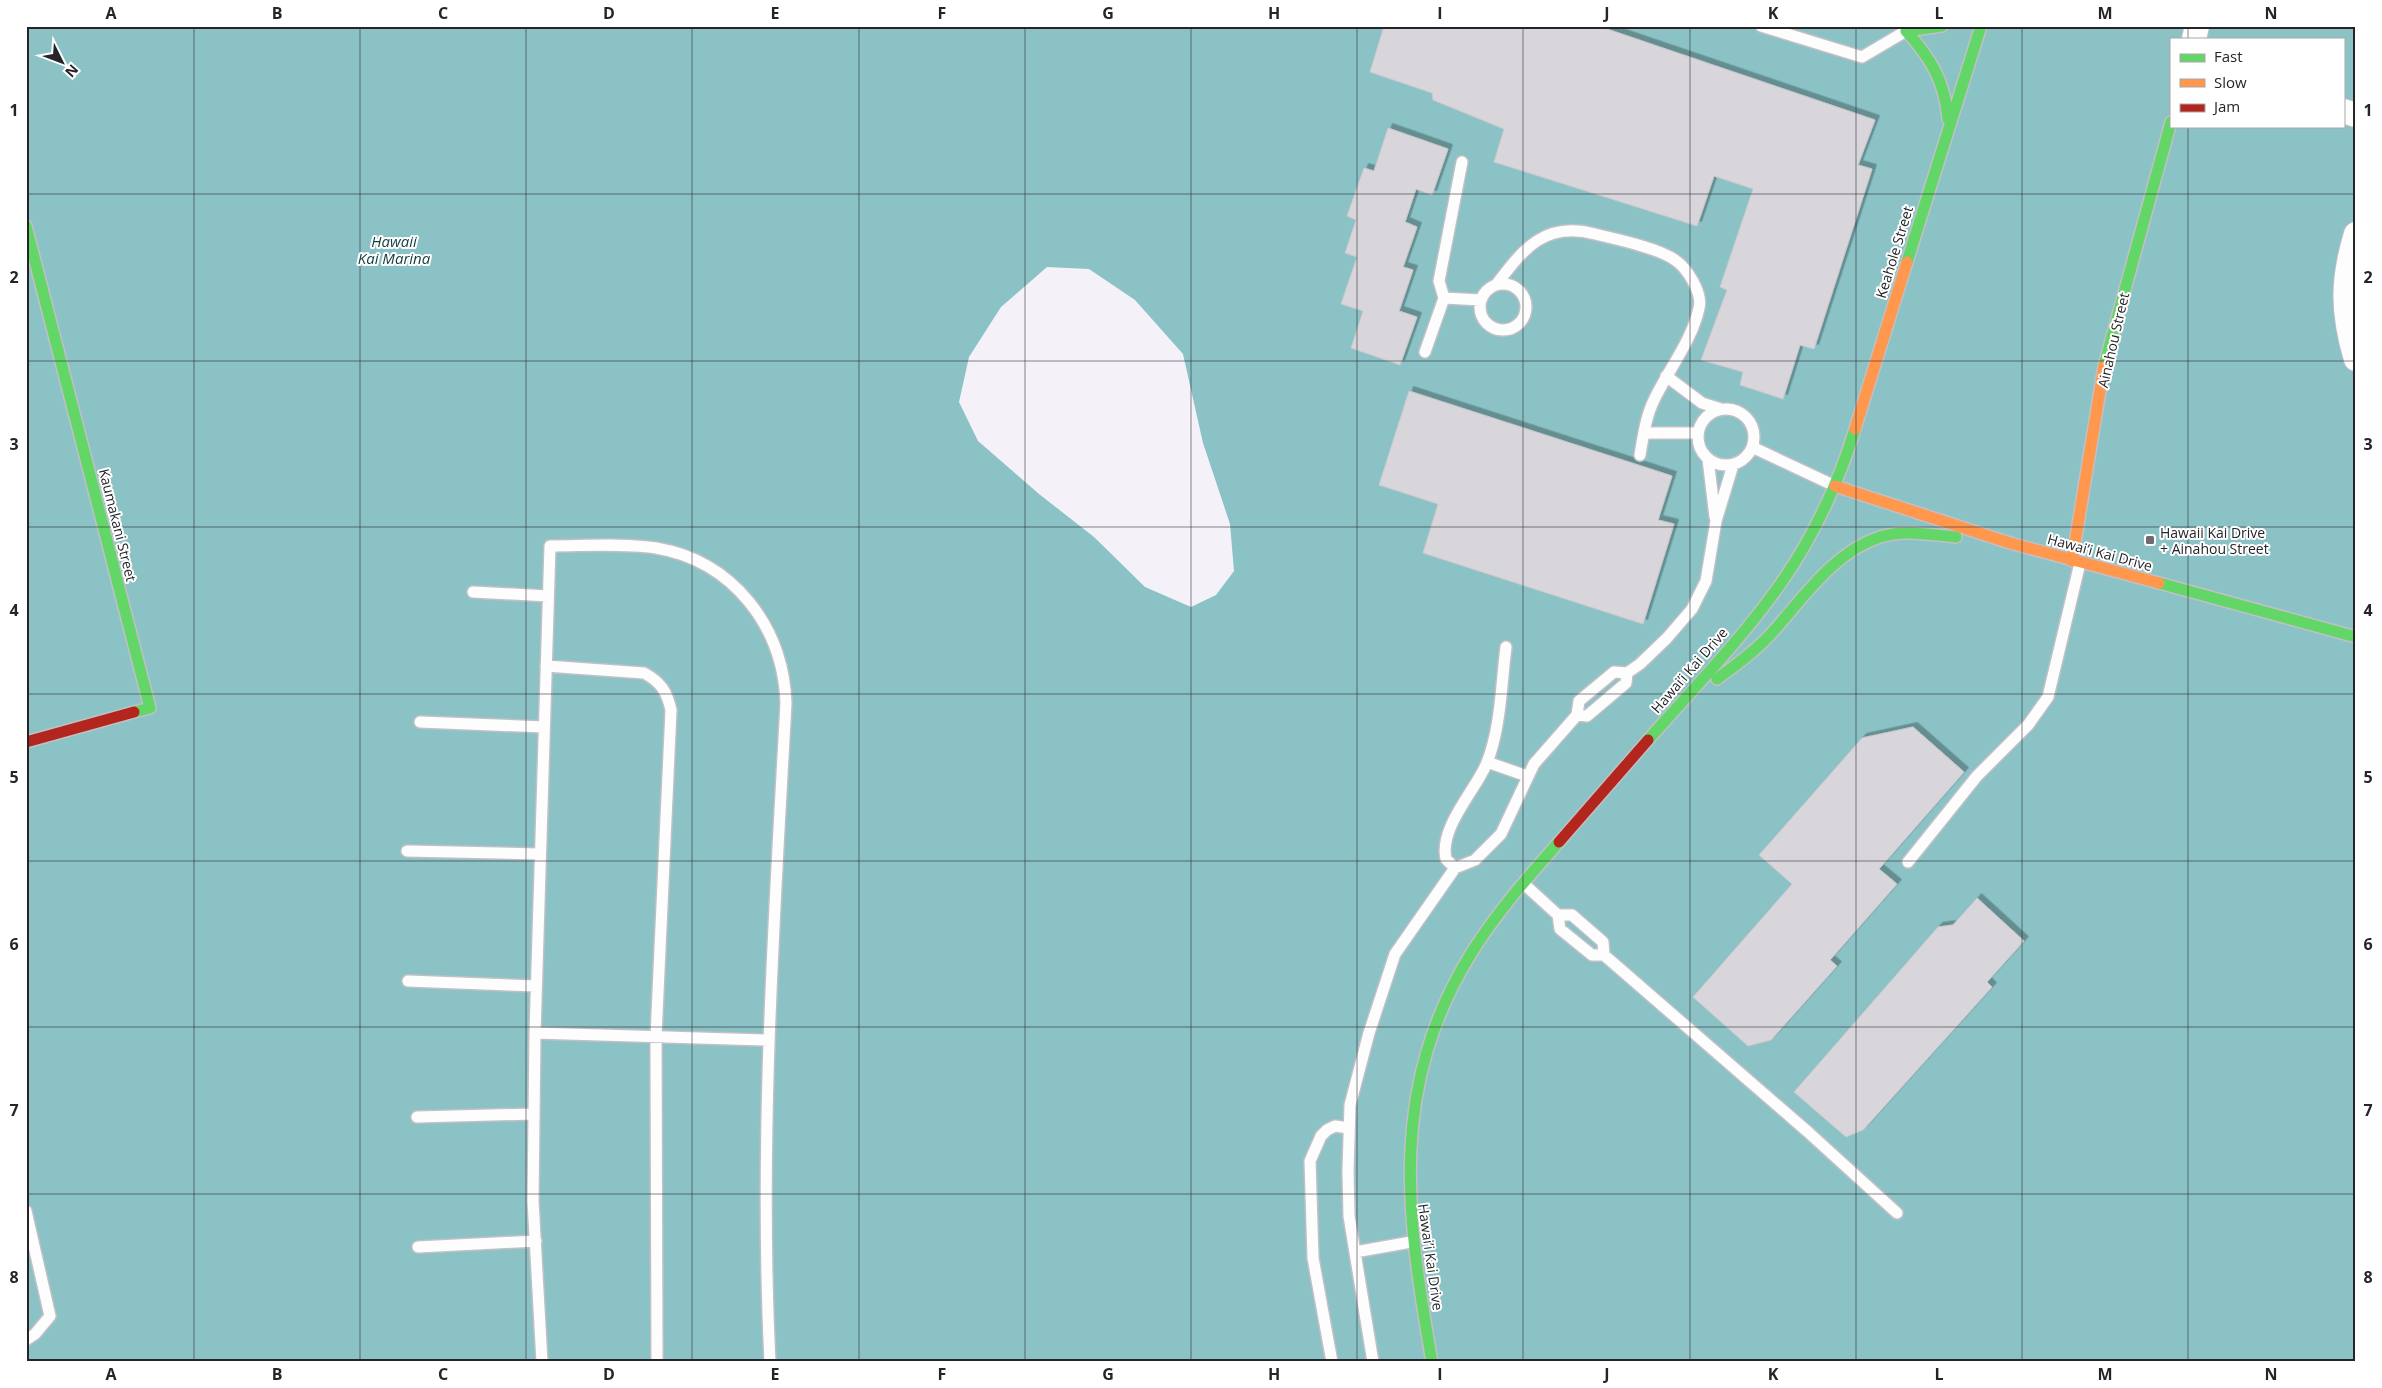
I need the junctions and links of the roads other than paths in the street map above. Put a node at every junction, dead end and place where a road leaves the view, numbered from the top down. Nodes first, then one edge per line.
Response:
1 (1761, 26) edge
2 (1942, 26) edge
3 (1981, 26) edge
4 (1906, 31) junction
5 (2170, 126) edge
6 (1949, 127) junction
7 (1462, 162) dead end
8 (26, 226) edge
9 (2356, 234) edge
10 (1496, 284) junction
11 (1444, 298) junction
12 (1481, 300) junction
13 (1425, 352) dead end
14 (2356, 359) edge
15 (1666, 376) junction
16 (1721, 409) junction
17 (1644, 433) junction
18 (1698, 433) junction
19 (1752, 447) junction
20 (1640, 455) dead end
21 (1708, 459) junction
22 (1733, 465) junction
23 (1835, 486) junction
24 (1716, 522) junction
25 (2010, 543) junction
26 (2076, 562) junction
27 (473, 592) dead end
28 (548, 596) junction
29 (2356, 638) edge
30 (1506, 647) dead end
31 (546, 666) junction
32 (1627, 673) junction
33 (1672, 712) junction
34 (1577, 715) junction
35 (420, 722) dead end
36 (544, 727) junction
37 (26, 742) edge
38 (1487, 762) junction
39 (1527, 776) junction
40 (407, 851) dead end
41 (540, 854) junction
42 (1908, 862) dead end
43 (1455, 868) junction
44 (1524, 884) junction
45 (1558, 915) junction
46 (1604, 955) junction
47 (408, 981) dead end
48 (536, 986) junction
49 (535, 1033) junction
50 (656, 1036) junction
51 (768, 1040) junction
52 (534, 1114) junction
53 (417, 1117) dead end
54 (1349, 1128) junction
55 (26, 1211) edge
56 (1897, 1213) dead end
57 (536, 1241) junction
58 (1412, 1242) junction
59 (418, 1247) dead end
60 (1355, 1252) junction
61 (26, 1340) edge
62 (542, 1362) edge
63 (657, 1362) edge
64 (770, 1362) edge
65 (1332, 1362) edge
66 (1373, 1362) edge
67 (1432, 1362) edge

1 - 4 lane
2 - 4 main road
3 - 6 main road, Keahole Street
4 - 6 main road
5 - 26 main road, Ainahou Street
6 - 23 main road, Keahole Street
7 - 11 lane
8 - 37 main road, Kaumakani Street
9 - 14 street
10 - 12 lane
10 - 12 lane
10 - 15 lane
11 - 12 lane
11 - 13 lane
15 - 16 lane
15 - 17 lane
16 - 18 lane
16 - 19 lane
17 - 18 lane
17 - 20 lane
18 - 21 lane
19 - 22 lane
19 - 23 lane
21 - 22 lane
21 - 24 lane
22 - 24 lane
23 - 25 main road, Hawai’i Kai Drive
23 - 33 main road, Hawai’i Kai Drive
24 - 32 lane
25 - 26 main road, Hawai’i Kai Drive
25 - 33 main road
26 - 29 main road, Hawai’i Kai Drive
26 - 42 lane
27 - 28 lane
28 - 31 lane
28 - 51 lane
30 - 38 lane
31 - 36 lane
31 - 50 lane
32 - 34 lane
32 - 34 lane
33 - 44 main road, Hawai’i Kai Drive
34 - 39 lane
35 - 36 lane
36 - 41 lane
38 - 39 lane
38 - 43 lane
39 - 43 lane
40 - 41 lane
41 - 48 lane
43 - 54 lane
44 - 45 lane
44 - 58 main road, Hawai’i Kai Drive
45 - 46 lane
45 - 46 lane
46 - 56 lane
47 - 48 lane
48 - 49 lane
49 - 50 lane
49 - 52 lane
50 - 51 lane
50 - 63 lane
51 - 64 lane
52 - 53 lane
52 - 57 lane
54 - 60 lane
54 - 65 lane
55 - 61 lane
57 - 59 lane
57 - 62 lane
58 - 60 lane
58 - 67 main road, Hawai’i Kai Drive
60 - 66 lane

